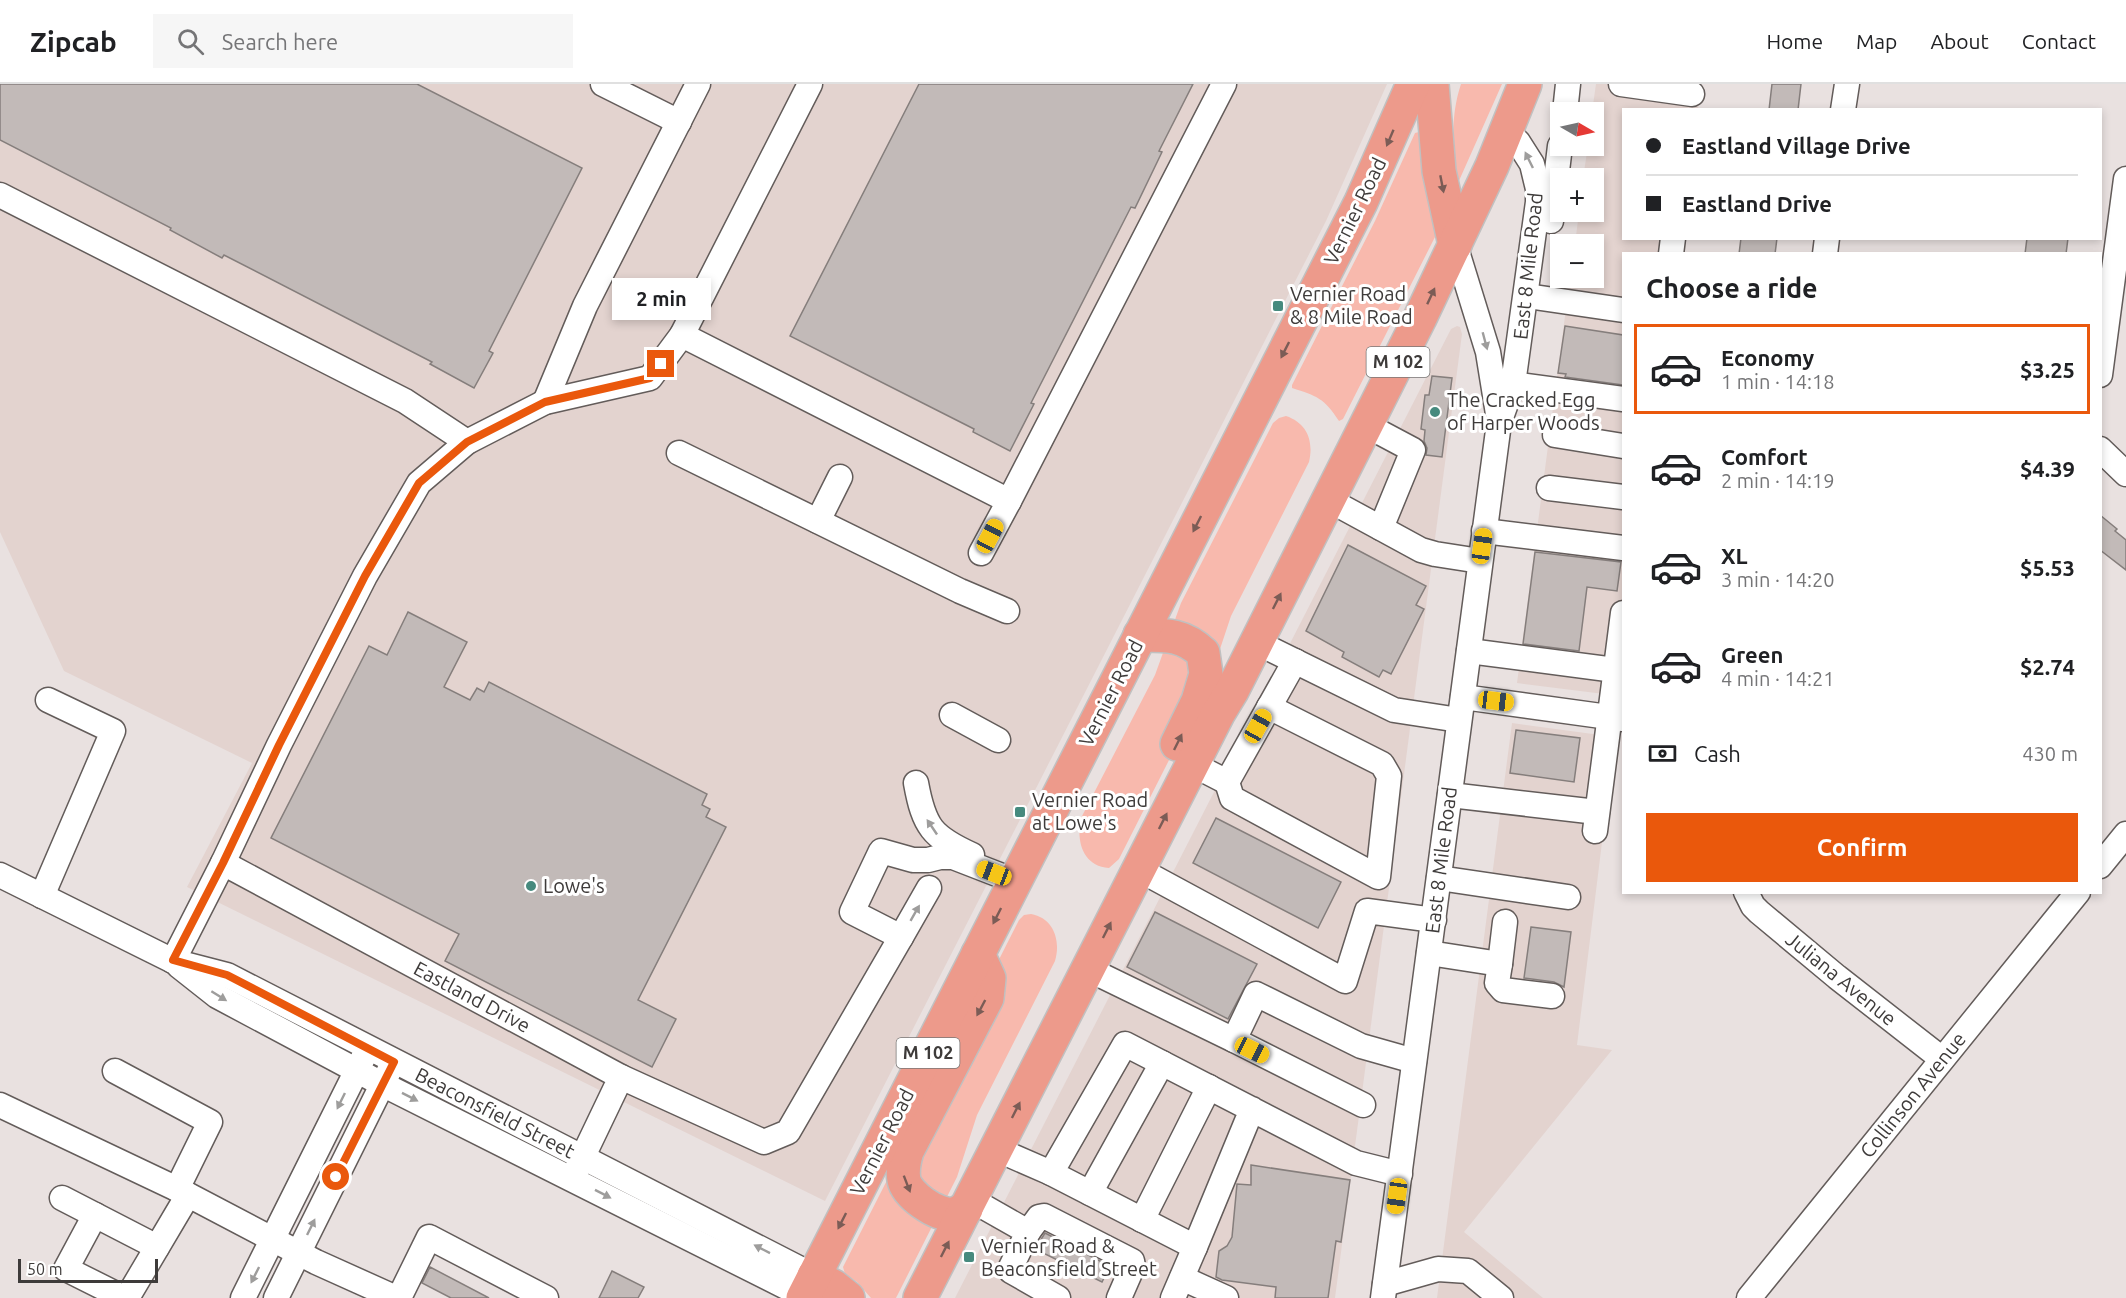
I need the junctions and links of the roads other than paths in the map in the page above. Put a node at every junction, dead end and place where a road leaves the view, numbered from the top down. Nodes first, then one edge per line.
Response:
1 (603, 84) edge
2 (698, 84) edge
3 (810, 84) edge
4 (1224, 84) edge
5 (1413, 84) edge
6 (1432, 84) edge
7 (1525, 84) edge
8 (1568, 84) edge
9 (1621, 84) edge
10 (1847, 84) edge
11 (1692, 96) edge
12 (1565, 102) edge
13 (1843, 108) edge
14 (679, 122) junction
15 (1507, 131) junction
16 (1558, 156) edge
17 (2126, 179) edge
18 (0, 195) edge
19 (1455, 244) junction
20 (1534, 297) junction
21 (1622, 310) edge
22 (682, 335) junction
23 (2102, 360) edge
24 (1513, 384) junction
25 (1622, 399) edge
26 (545, 402) junction
27 (1499, 423) junction
28 (1366, 425) junction
29 (1555, 435) dead end
30 (467, 442) junction
31 (1622, 446) edge
32 (2102, 451) edge
33 (679, 453) dead end
34 (2126, 474) edge
35 (840, 477) dead end
36 (1549, 488) dead end
37 (1622, 497) edge
38 (1329, 500) junction
39 (1009, 501) junction
40 (818, 521) junction
41 (1381, 528) junction
42 (1485, 531) junction
43 (1622, 548) edge
44 (981, 553) dead end
45 (1480, 561) junction
46 (1006, 611) dead end
47 (1622, 621) edge
48 (1140, 635) junction
49 (1256, 642) junction
50 (1469, 651) junction
51 (1295, 661) junction
52 (1616, 670) junction
53 (1463, 697) junction
54 (48, 700) dead end
55 (1269, 708) junction
56 (952, 715) dead end
57 (1616, 718) edge
58 (1459, 720) junction
59 (998, 740) dead end
60 (1192, 764) junction
61 (1227, 782) junction
62 (916, 783) dead end
63 (1450, 795) junction
64 (2126, 834) edge
65 (223, 863) junction
66 (2102, 864) edge
67 (0, 875) edge
68 (1439, 878) junction
69 (1132, 880) junction
70 (1015, 881) junction
71 (929, 888) dead end
72 (1747, 894) edge
73 (2076, 894) edge
74 (42, 896) junction
75 (1568, 897) dead end
76 (1434, 920) junction
77 (1504, 922) dead end
78 (901, 937) junction
79 (1429, 953) junction
80 (978, 954) junction
81 (173, 960) junction
82 (1500, 963) junction
83 (1088, 969) junction
84 (1552, 996) dead end
85 (1234, 1040) junction
86 (363, 1059) junction
87 (1942, 1059) junction
88 (1414, 1061) junction
89 (394, 1062) junction
90 (1162, 1063) junction
91 (115, 1071) dead end
92 (621, 1077) junction
93 (382, 1084) junction
94 (1209, 1087) junction
95 (0, 1105) edge
96 (1363, 1105) dead end
97 (1252, 1109) junction
98 (996, 1149) junction
99 (583, 1158) junction
100 (1051, 1173) junction
101 (1400, 1174) junction
102 (572, 1179) junction
103 (183, 1192) junction
104 (1090, 1193) junction
105 (62, 1198) dead end
106 (968, 1204) junction
107 (95, 1215) junction
108 (1142, 1220) junction
109 (1028, 1232) junction
110 (273, 1240) junction
111 (157, 1247) junction
112 (1195, 1247) junction
113 (299, 1253) junction
114 (1177, 1288) edge
115 (807, 1290) edge
116 (1384, 1291) edge
117 (405, 1296) edge
118 (125, 1298) edge
119 (243, 1298) edge
120 (276, 1298) edge
121 (546, 1298) edge
122 (848, 1298) edge
123 (920, 1298) edge
124 (1058, 1298) edge
125 (1119, 1298) edge
126 (1226, 1298) edge
127 (1501, 1298) edge
128 (1749, 1298) edge

1 - 14 street
2 - 14 street
3 - 22 street
4 - 39 street
5 -> 48 highway, Vernier Road / M 102
6 -> 19 highway
7 - 15 highway, M 102
8 - 12 street
9 - 11 street
10 - 13 street
14 - 26 street
15 - 19 highway, M 102
20 -> 15 street, East 8 Mile Road
16 - 20 street
17 - 23 street
18 - 30 street
19 -> 27 street, East 8 Mile Road
28 -> 19 highway, M 102
20 - 21 street
20 - 24 street, East 8 Mile Road
22 - 26 street
22 - 39 street
24 - 25 street
24 - 27 street, East 8 Mile Road
26 - 30 street
27 - 42 street, East 8 Mile Road
28 - 38 highway, M 102
28 - 41 street
29 - 31 street
30 - 65 street
32 - 34 street
33 - 40 street
35 - 40 street
36 - 37 street
38 - 41 street
49 -> 38 highway, M 102
39 - 44 street
40 - 46 street
41 - 45 street
42 - 43 street
42 - 45 street, East 8 Mile Road
45 - 50 street, East 8 Mile Road
47 - 52 street
69 -> 48 highway
48 - 70 highway, Vernier Road / M 102
49 - 51 street
49 - 60 highway, M 102
50 - 52 street
50 - 53 street, East 8 Mile Road
51 - 55 street
51 - 58 street
52 - 57 street
53 - 57 street
53 - 58 street, East 8 Mile Road
54 - 74 street
55 - 61 street
55 - 61 street
56 - 59 street
57 - 63 street
58 - 63 street, East 8 Mile Road
60 - 61 street
69 -> 60 highway, M 102
70 -> 62 street
63 - 68 street, East 8 Mile Road
64 - 66 street
65 - 81 street
65 - 92 street, Eastland Drive
67 - 74 street, Beaconsfield Street
68 - 75 street
68 - 76 street, East 8 Mile Road
69 - 76 street
83 -> 69 highway, M 102
70 - 78 street
70 -> 80 highway, Vernier Road / M 102
78 -> 71 street, Eastland Drive
72 - 87 street, Juliana Avenue
73 - 87 street, Collinson Avenue
74 - 81 street, Beaconsfield Street
76 - 79 street, East 8 Mile Road
77 - 82 street
78 - 92 street, Eastland Drive
79 - 82 street
79 - 88 street, East 8 Mile Road
80 -> 106 highway
80 -> 115 highway, Vernier Road / M 102
81 - 86 street, Beaconsfield Street
82 - 84 street
83 - 85 street
98 -> 83 highway, M 102
85 - 88 street
85 - 96 street
86 - 89 street, Beaconsfield Street
86 - 93 street, Beaconsfield Street
86 -> 110 street
87 - 128 street, Collinson Avenue
88 - 101 street, East 8 Mile Road
89 - 93 street
89 - 99 street, Beaconsfield Street
90 - 94 street
90 - 100 street
90 - 104 street
91 - 103 street
92 - 99 street
93 -> 102 street, Beaconsfield Street
113 -> 93 street
94 - 97 street
94 - 108 street
95 - 103 street
97 - 101 street
97 - 112 street
98 - 100 street
98 - 106 highway, M 102
99 - 102 street
115 -> 99 street, Beaconsfield Street
100 - 104 street
101 - 116 street, East 8 Mile Road
102 -> 115 street, Beaconsfield Street
103 - 110 street
103 - 111 street
104 - 108 street
105 - 107 street
106 - 109 street
123 -> 106 highway, M 102
107 - 111 street
107 - 118 street
108 - 112 street
109 - 124 street
109 - 125 street
110 - 113 street
110 -> 119 street
111 - 118 street
112 - 114 street
113 - 117 street
113 - 120 street
114 - 126 street
115 - 122 highway
116 - 127 street
117 - 121 street

